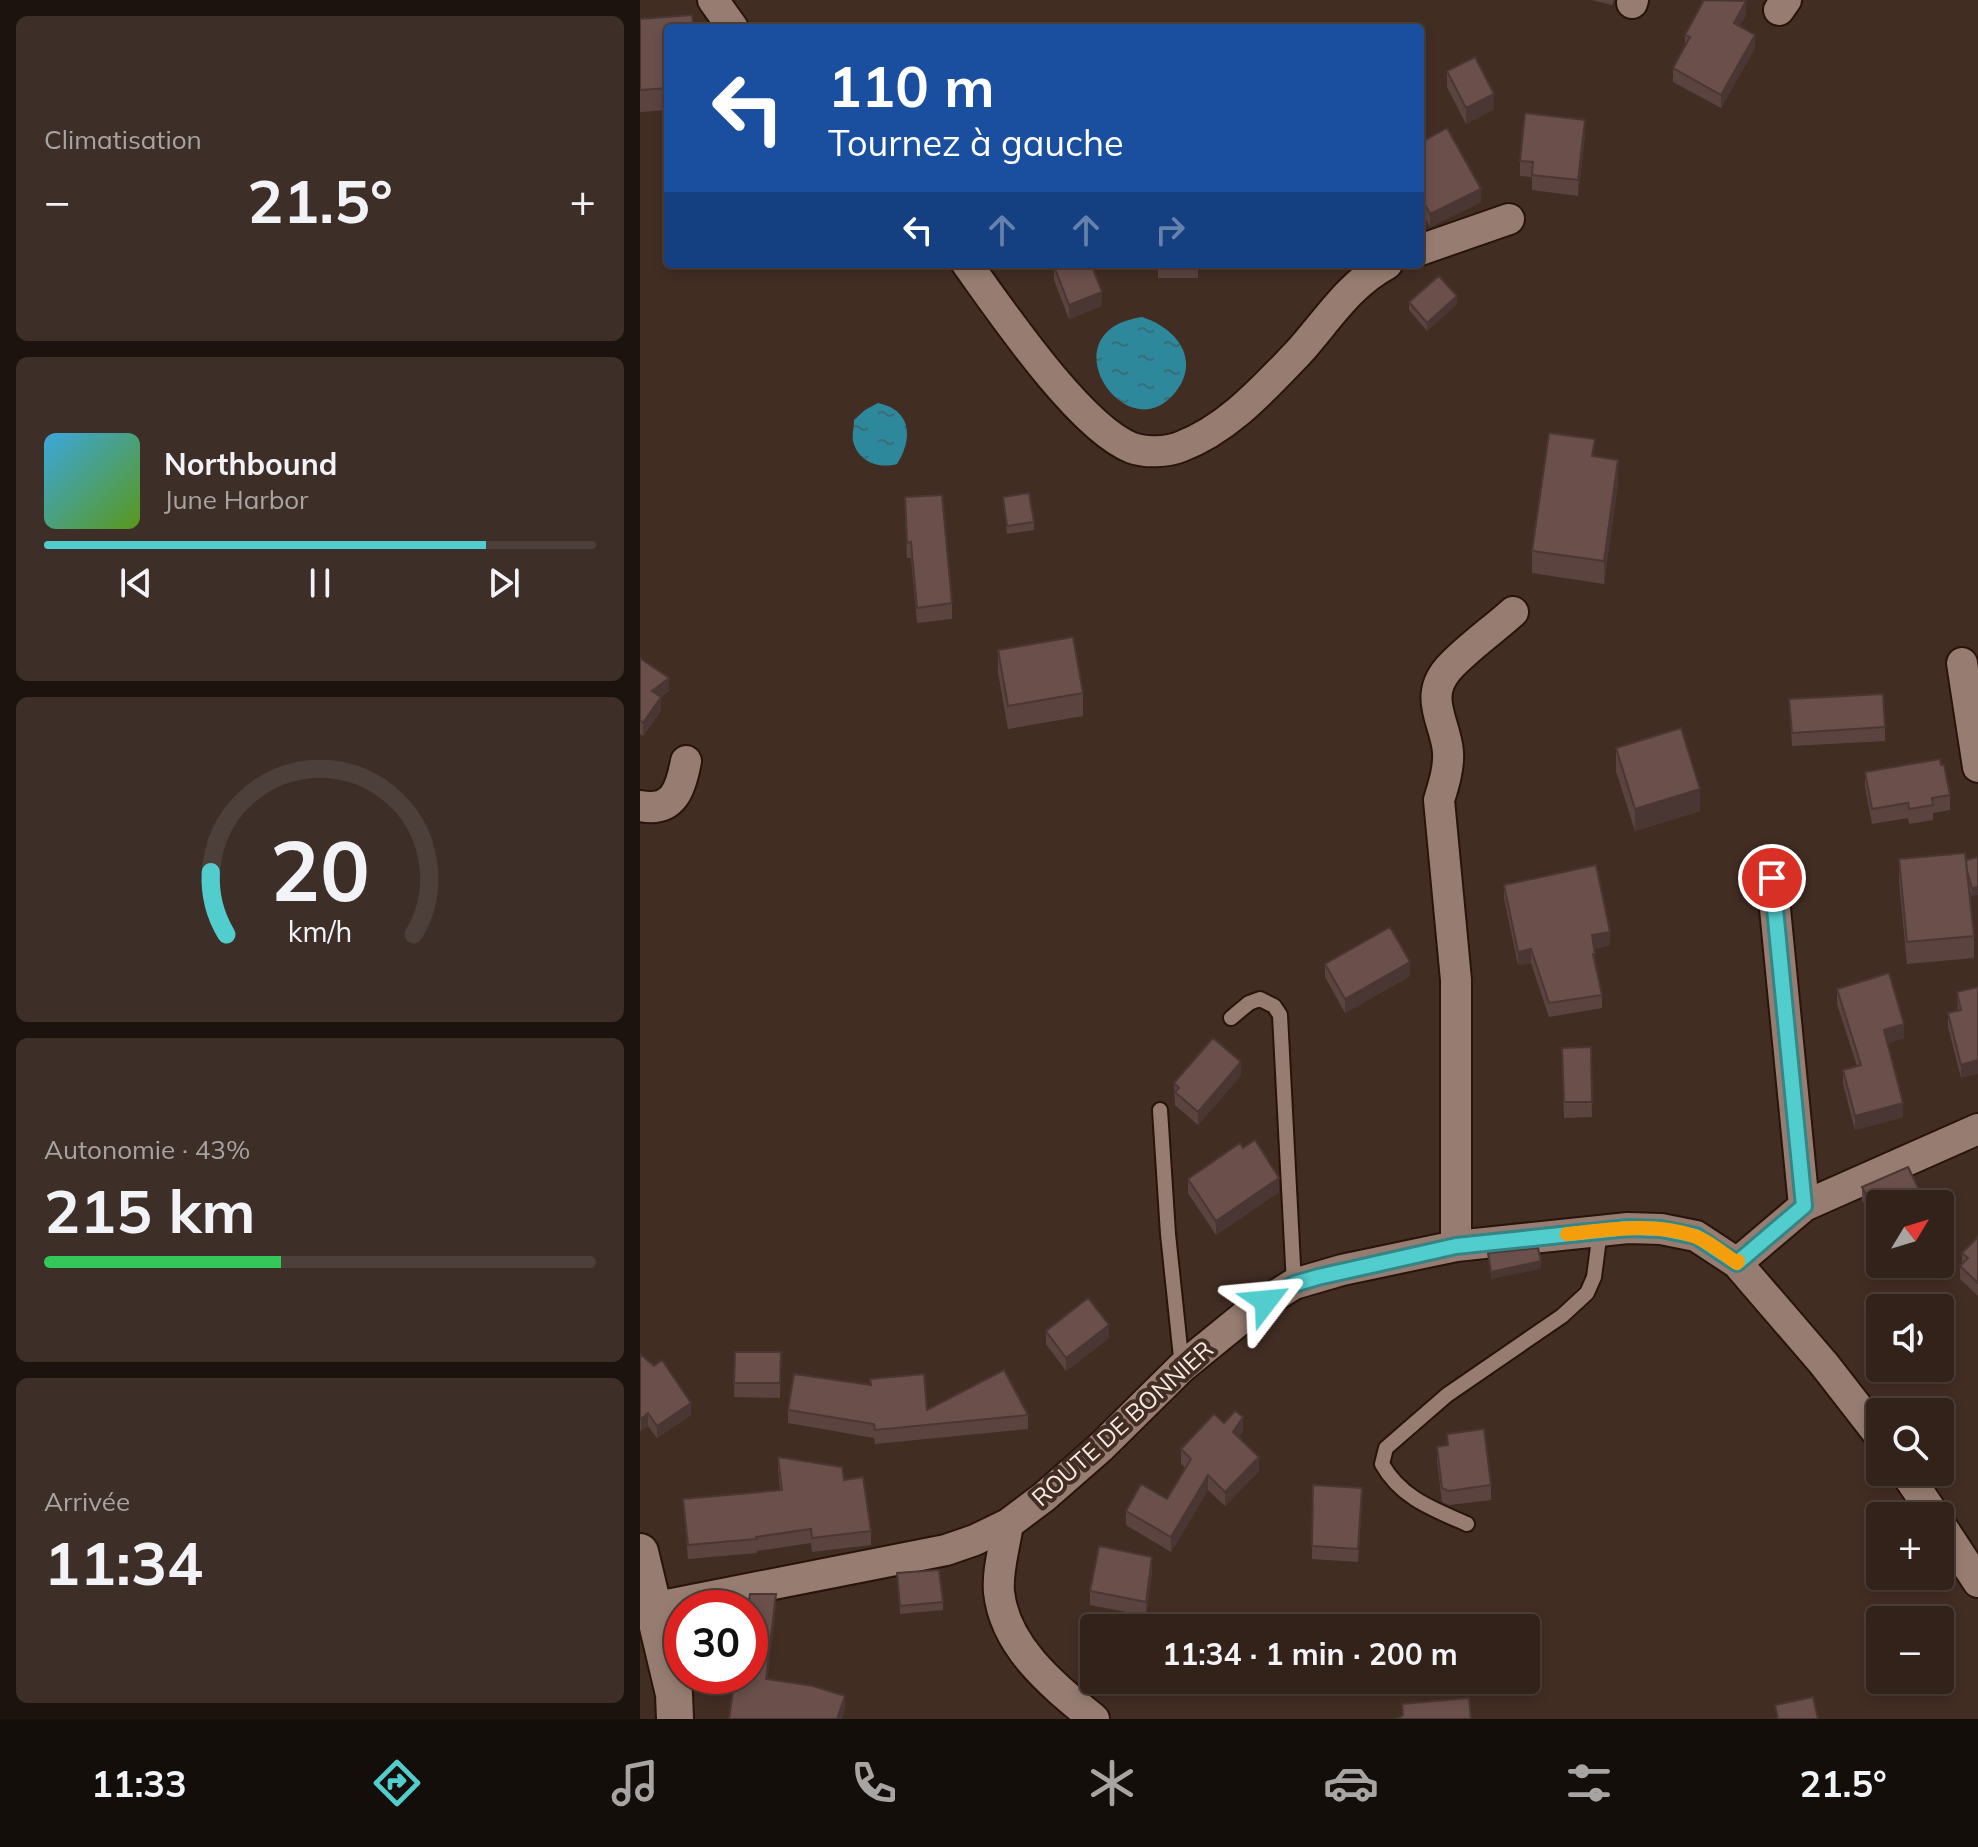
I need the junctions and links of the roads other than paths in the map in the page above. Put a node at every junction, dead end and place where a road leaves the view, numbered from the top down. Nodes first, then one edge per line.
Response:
1 (713, 0) edge
2 (730, 24) edge
3 (1509, 219) dead end
4 (1424, 249) edge
5 (970, 268) edge
6 (1380, 268) edge
7 (1513, 612) dead end
8 (1962, 663) dead end
9 (686, 761) dead end
10 (1978, 767) edge
11 (640, 806) edge
12 (1772, 878) dead end
13 (1231, 1018) dead end
14 (1160, 1110) dead end
15 (1978, 1129) edge
16 (1804, 1206) junction
17 (1600, 1231) junction
18 (1456, 1246) junction
19 (1737, 1263) junction
20 (1294, 1284) junction
21 (1182, 1367) junction
22 (1866, 1418) edge
23 (1008, 1524) junction
24 (1467, 1524) dead end
25 (1954, 1545) edge
26 (640, 1552) edge
27 (1978, 1582) edge
28 (652, 1608) junction
29 (675, 1719) edge
30 (1094, 1719) edge

1 - 2 street
3 - 4 street
5 - 6 street
7 - 18 street
8 - 10 street
9 - 11 street
12 - 16 street
13 - 20 lane
14 - 21 lane
15 - 16 street
16 - 19 street
17 - 18 street, ROUTE DE BONNIER
17 - 19 street, ROUTE DE BONNIER
17 - 24 lane
18 - 20 street, ROUTE DE BONNIER
19 - 22 street, ROUTE DE BONNIER
20 - 21 street, ROUTE DE BONNIER
21 - 23 street, ROUTE DE BONNIER
23 - 28 street, ROUTE DE BONNIER
23 - 30 street
25 - 27 street
26 - 28 street
28 - 29 street

